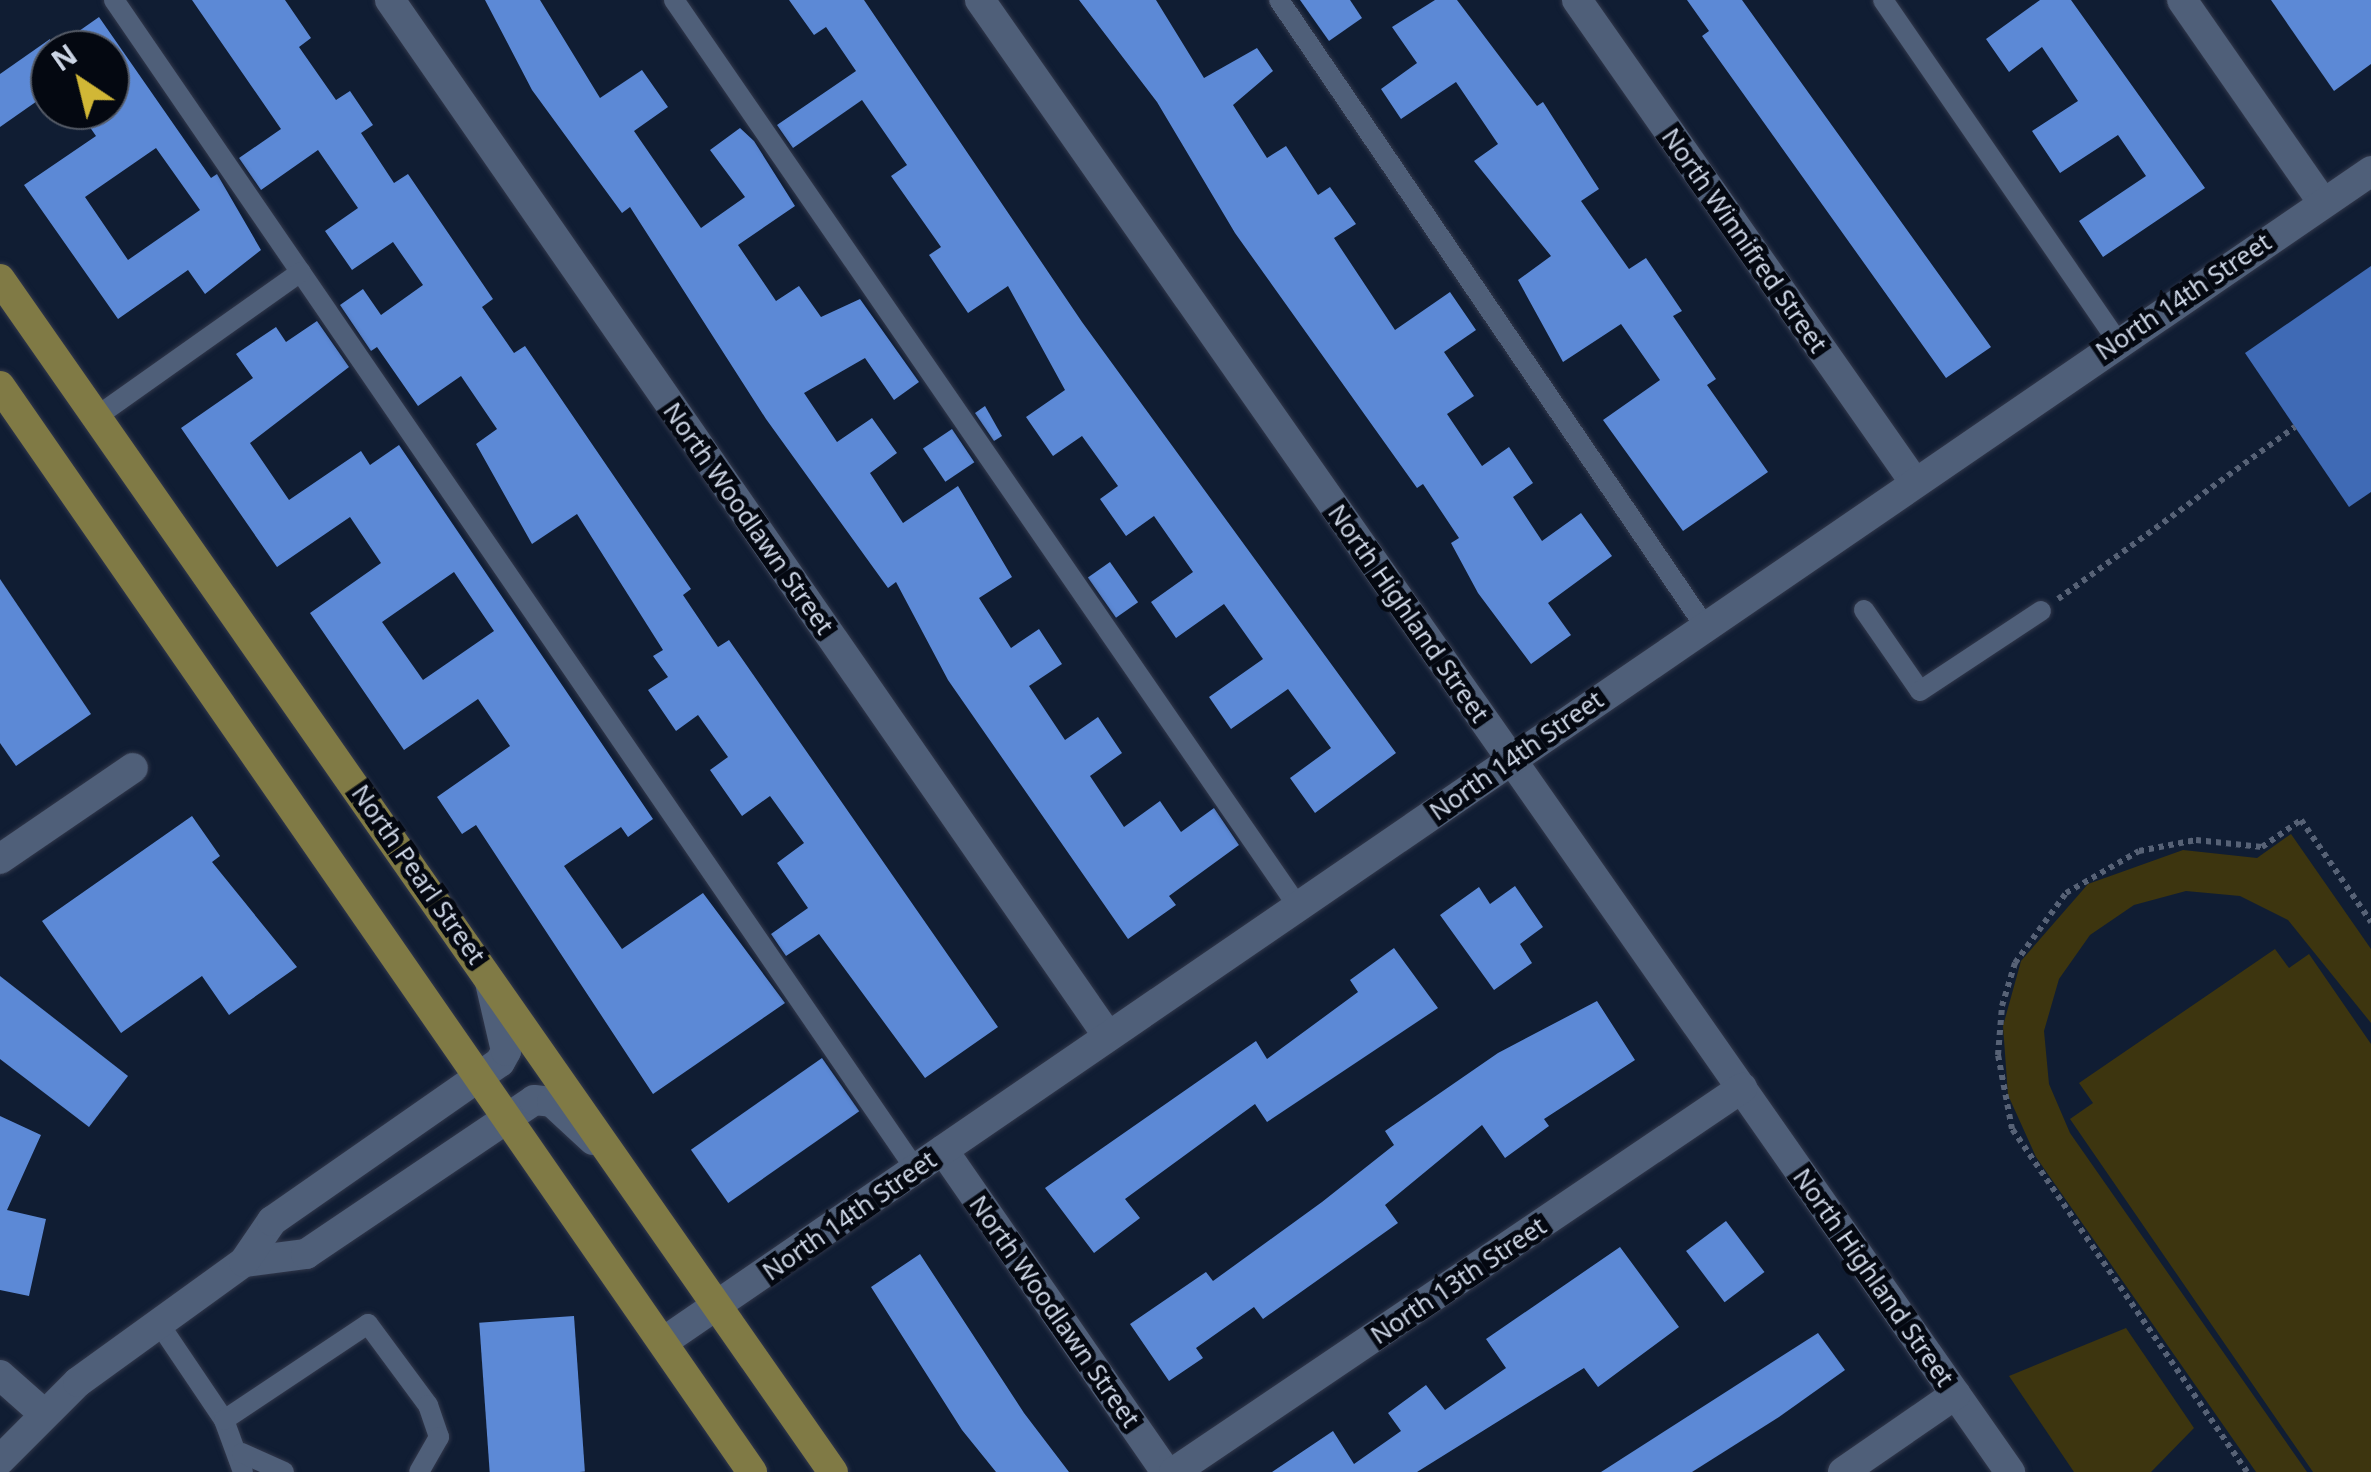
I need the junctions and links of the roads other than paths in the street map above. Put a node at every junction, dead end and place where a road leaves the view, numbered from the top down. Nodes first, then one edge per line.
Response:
1 (114, 0) edge
2 (390, 0) edge
3 (674, 0) edge
4 (980, 0) edge
5 (1279, 0) edge
6 (1578, 0) edge
7 (1884, 0) edge
8 (2182, 0) edge
9 (2371, 171) edge
10 (2323, 204) junction
11 (300, 272) junction
12 (0, 280) edge
13 (2117, 340) junction
14 (0, 386) edge
15 (96, 417) junction
16 (1913, 480) junction
17 (1864, 610) dead end
18 (2041, 611) road end
19 (1704, 625) junction
20 (1511, 758) junction
21 (133, 768) dead end
22 (0, 859) edge
23 (1297, 905) junction
24 (488, 972) junction
25 (1108, 1036) junction
26 (478, 1078) junction
27 (1742, 1088) junction
28 (506, 1120) junction
29 (943, 1150) junction
30 (618, 1164) junction
31 (916, 1170) junction
32 (244, 1262) junction
33 (718, 1304) junction
34 (158, 1322) junction
35 (663, 1342) junction
36 (0, 1376) edge
37 (1956, 1394) junction
38 (43, 1414) junction
39 (224, 1420) junction
40 (6, 1443) edge
41 (242, 1463) edge
42 (284, 1472) edge
43 (419, 1472) edge
44 (752, 1472) edge
45 (833, 1472) edge
46 (1166, 1472) edge
47 (1174, 1472) edge
48 (1842, 1472) edge
49 (2010, 1472) edge

1 - 11 lane
2 - 25 street, North Woodlawn Street
3 - 23 lane
4 - 20 street, North Highland Street
5 - 19 lane
6 - 16 street, North Winnifred Street
7 - 13 lane
8 - 10 street
9 - 10 street, North 14th Street
10 - 13 street, North 14th Street
11 - 15 lane
11 - 31 lane
12 - 15 main road, North Pearl Street
13 - 16 street, North 14th Street
14 - 26 main road
15 - 24 main road, North Pearl Street
16 - 19 street, North 14th Street
17 - 18 lane
19 - 20 street, North 14th Street
20 - 23 street, North 14th Street
20 - 27 street, North Highland Street
21 - 22 street
23 - 25 street, North 14th Street
24 - 26 street
24 - 30 main road, North Pearl Street
25 - 29 street, North 14th Street
26 - 28 main road
26 - 32 street
27 - 37 street, North Highland Street
27 - 47 street, North 13th Street
28 - 30 street
28 - 32 street
28 - 35 main road
29 - 31 street, North 14th Street
29 - 46 street, North Woodlawn Street
30 - 33 main road, North Pearl Street
31 - 33 street, North 14th Street
32 - 34 street
33 - 35 street, North 14th Street
33 - 45 main road, North Pearl Street
34 - 38 street
34 - 39 lane
35 - 44 main road
36 - 38 street
37 - 48 street
37 - 49 street, North Highland Street
38 - 40 street
39 - 41 lane
39 - 43 lane
41 - 42 lane

